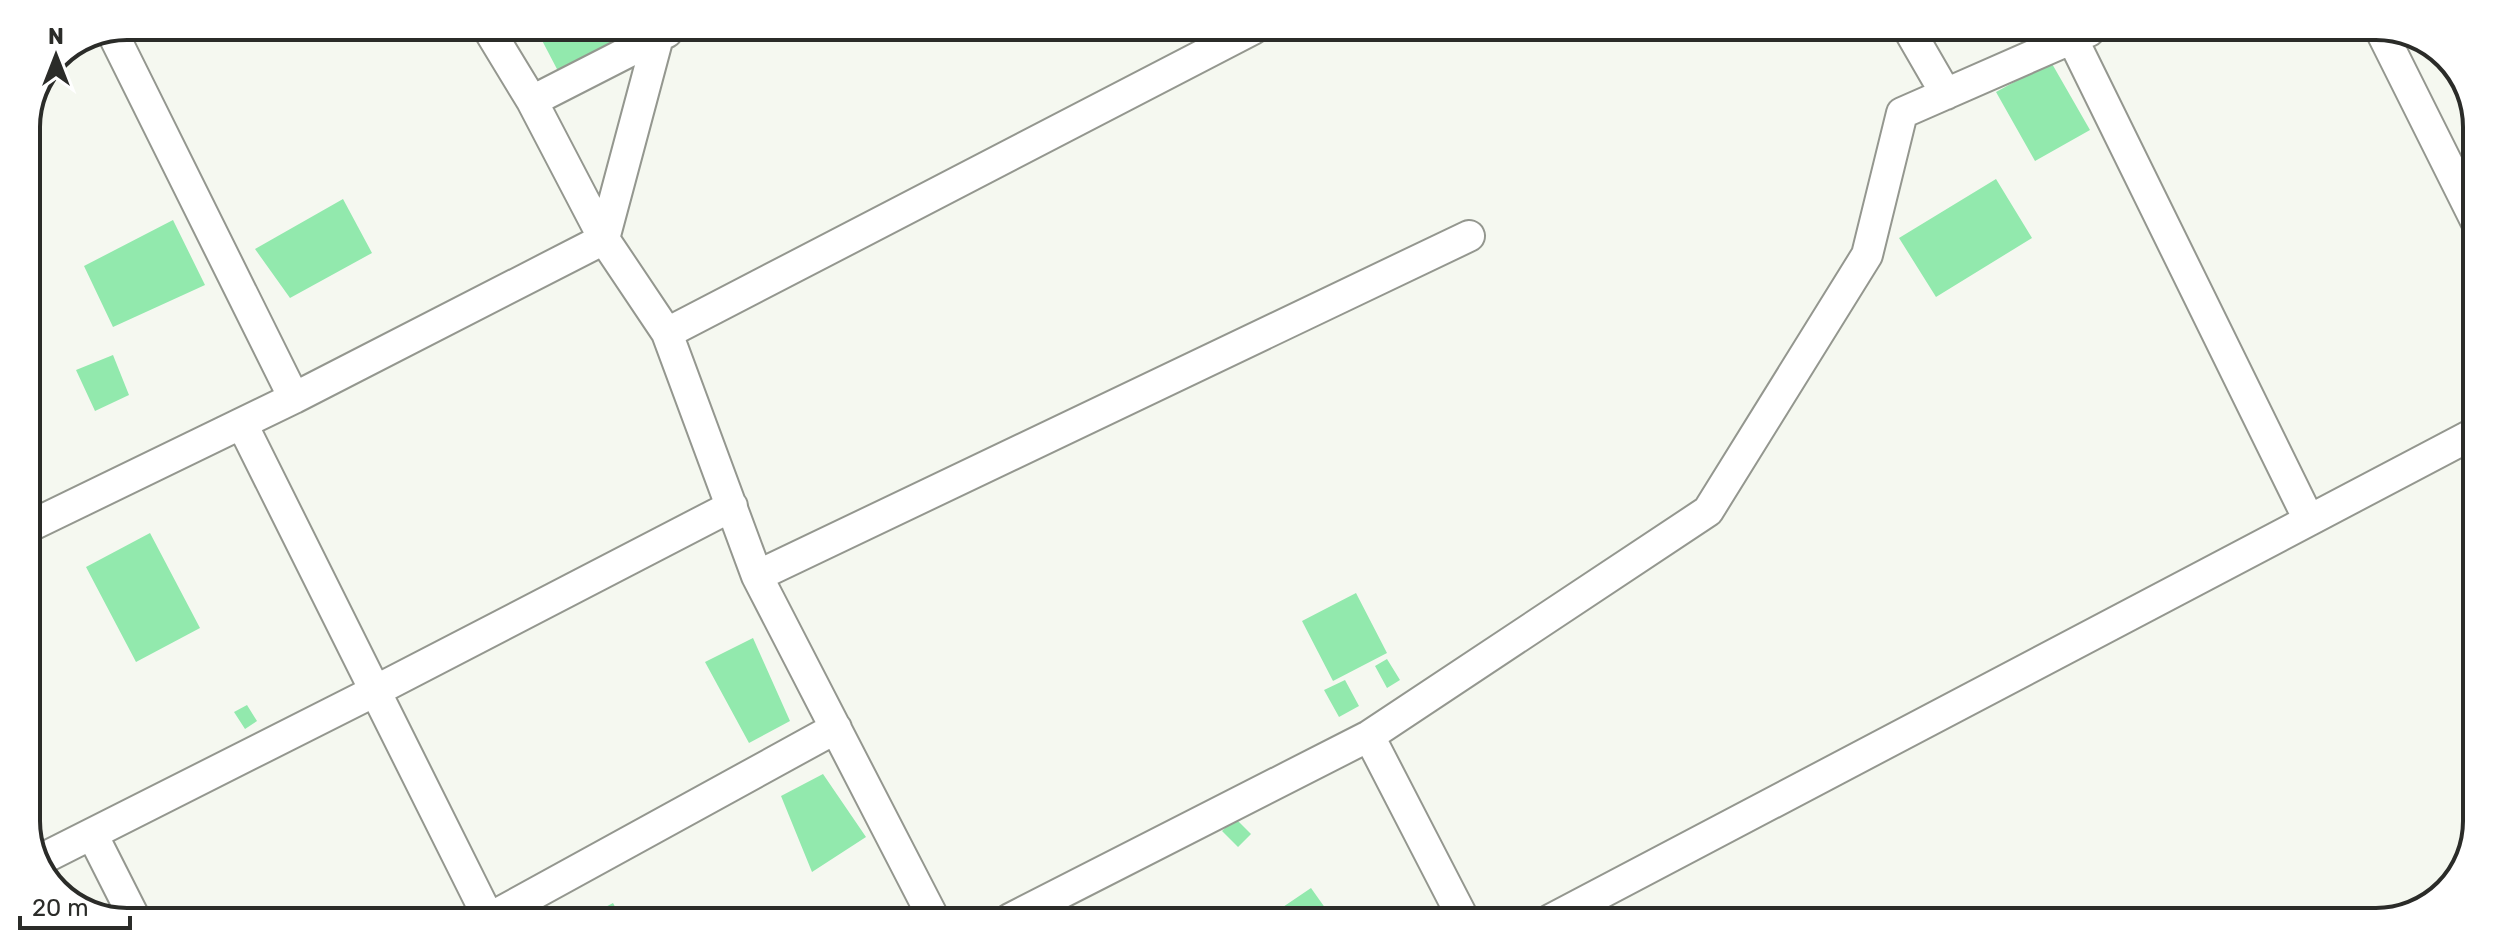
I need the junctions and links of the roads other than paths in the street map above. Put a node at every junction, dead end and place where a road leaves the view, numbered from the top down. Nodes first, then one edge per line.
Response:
1 (495, 40) edge
2 (651, 40) edge
3 (665, 40) edge
4 (1232, 40) edge
5 (1915, 40) edge
6 (2067, 40) edge
7 (2083, 40) edge
8 (117, 41) edge
9 (2386, 41) edge
10 (1946, 94) junction
11 (532, 101) junction
12 (2463, 195) edge
13 (1469, 236) dead end
14 (604, 239) junction
15 (667, 333) junction
16 (294, 398) junction
17 (242, 424) junction
18 (2463, 439) edge
19 (732, 506) junction
20 (2309, 520) junction
21 (40, 521) edge
22 (757, 576) junction
23 (375, 691) junction
24 (836, 728) junction
25 (1369, 736) junction
26 (92, 834) junction
27 (48, 856) edge
28 (129, 908) edge
29 (485, 908) edge
30 (506, 908) edge
31 (928, 908) edge
32 (1032, 908) edge
33 (1458, 908) edge
34 (1573, 908) edge

1 - 11 street
2 - 11 street
3 - 14 street
4 - 15 street
5 - 10 street
6 - 10 street
7 - 20 street
8 - 16 street
9 - 12 street
10 - 25 street
11 - 14 street
13 - 22 street
14 - 15 street
14 - 16 street
15 - 19 street
16 - 17 street
17 - 21 street
17 - 23 street
18 - 20 street
19 - 22 street
19 - 23 street
20 - 34 street
22 - 24 street
23 - 26 street
23 - 29 street
24 - 30 street
24 - 31 street
25 - 32 street
25 - 33 street
26 - 27 street
26 - 28 street

